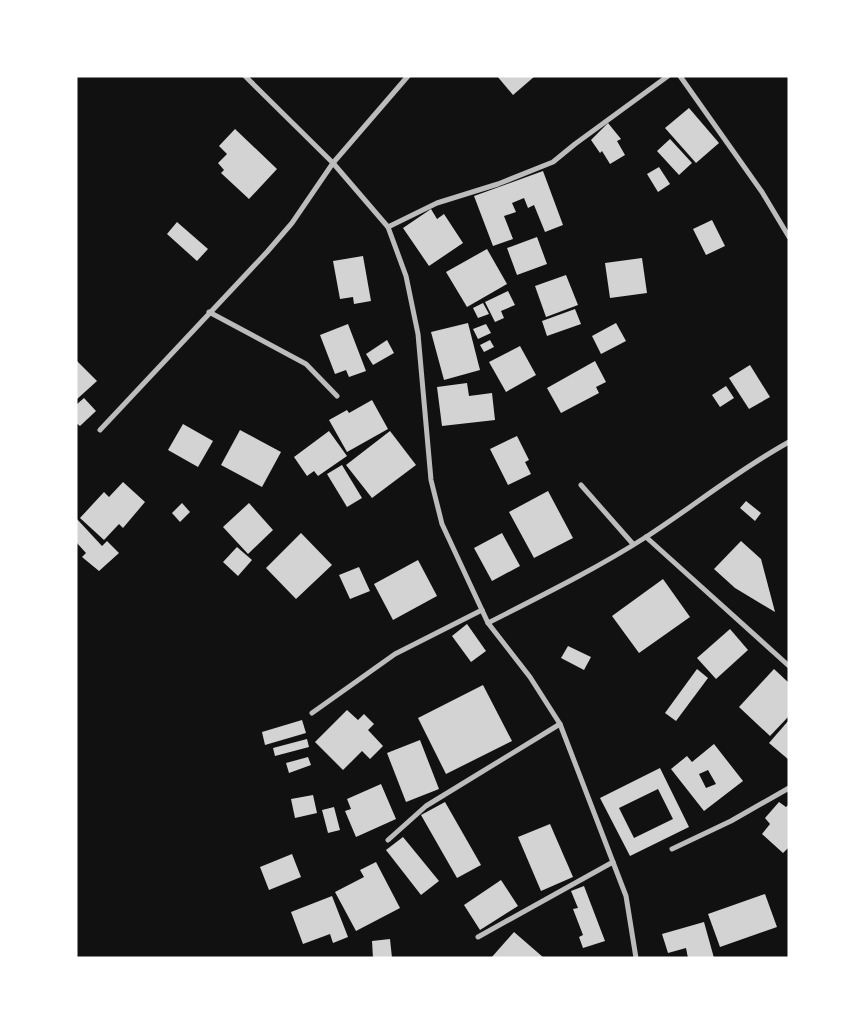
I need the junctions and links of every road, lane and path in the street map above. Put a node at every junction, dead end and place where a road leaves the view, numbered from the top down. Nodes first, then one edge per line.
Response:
1 (245, 76) edge
2 (408, 76) edge
3 (668, 76) edge
4 (680, 76) edge
5 (333, 163) junction
6 (388, 227) junction
7 (789, 236) edge
8 (209, 312) junction
9 (337, 396) dead end
10 (100, 430) dead end
11 (789, 442) edge
12 (581, 485) dead end
13 (646, 537) junction
14 (633, 544) junction
15 (482, 610) junction
16 (488, 623) junction
17 (789, 666) edge
18 (312, 713) dead end
19 (560, 724) junction
20 (789, 788) edge
21 (388, 840) dead end
22 (672, 849) dead end
23 (613, 862) junction
24 (478, 937) dead end
25 (636, 958) edge

1 - 5 street
2 - 5 street
3 - 6 street
4 - 7 street
5 - 6 street
5 - 8 street
6 - 15 street
8 - 9 street
8 - 10 street
11 - 13 street
12 - 14 street
13 - 14 street
13 - 17 street
14 - 16 street
15 - 16 street
15 - 18 street
16 - 19 street
19 - 21 street
19 - 23 street
20 - 22 street
23 - 24 street
23 - 25 street

